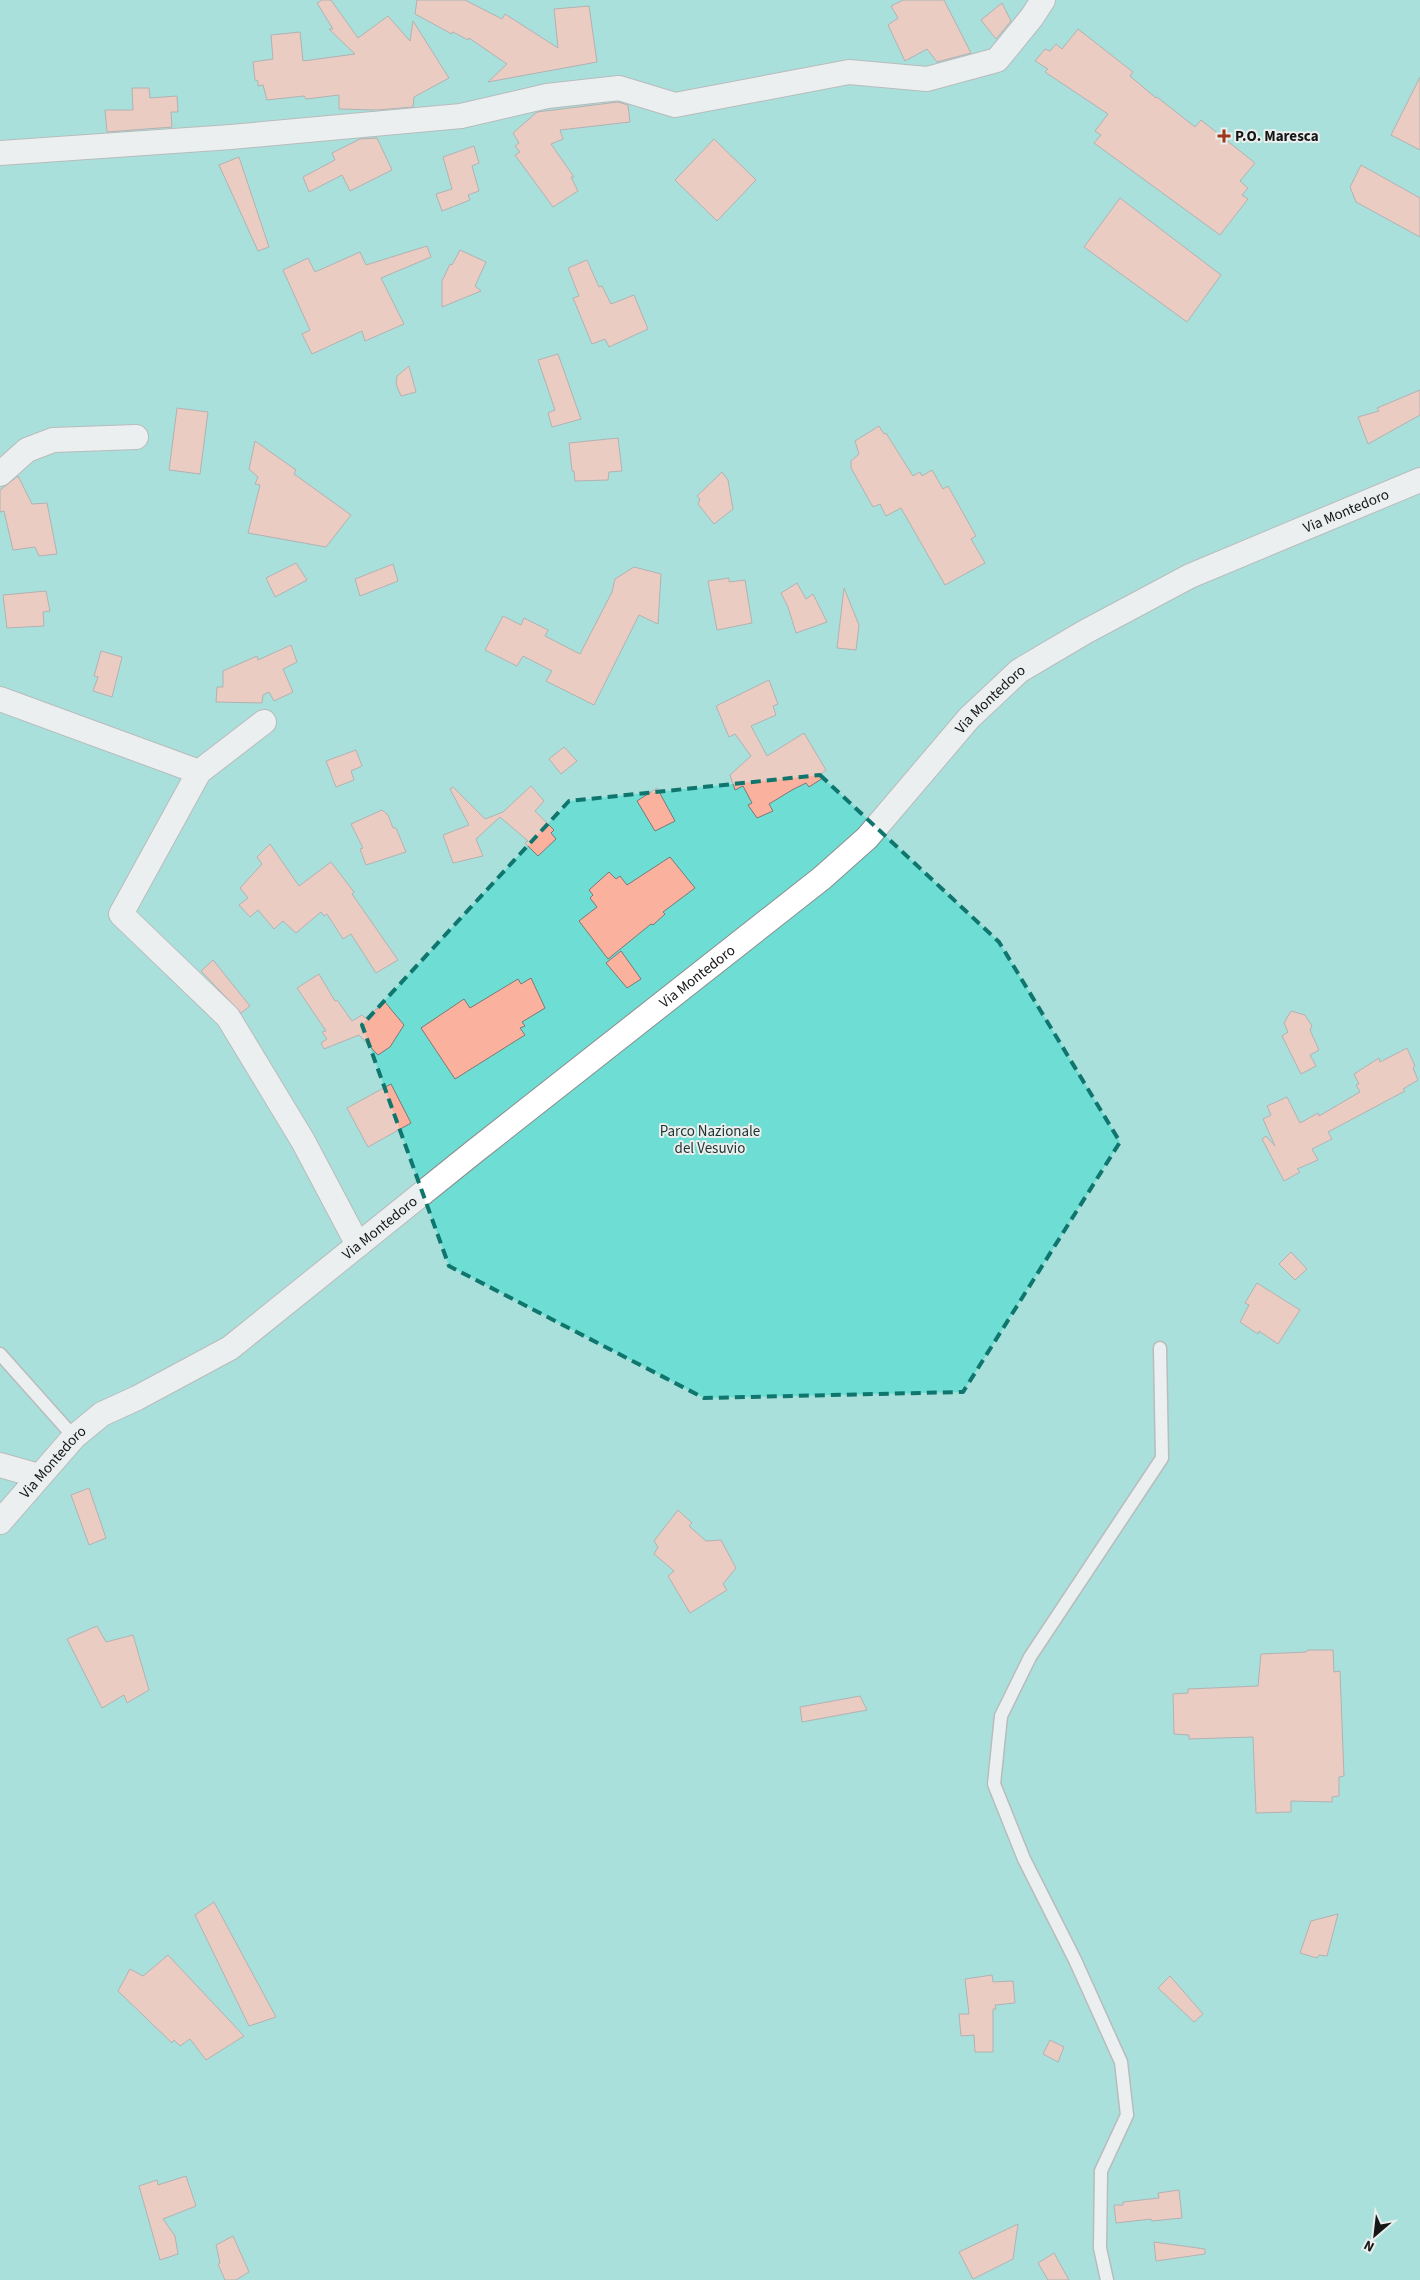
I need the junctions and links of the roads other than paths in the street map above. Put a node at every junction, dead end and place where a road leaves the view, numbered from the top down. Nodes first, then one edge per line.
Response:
1 (1043, 0) edge
2 (0, 153) edge
3 (136, 437) dead end
4 (0, 474) edge
5 (1420, 480) edge
6 (0, 700) edge
7 (264, 722) dead end
8 (199, 772) junction
9 (358, 1245) junction
10 (1160, 1348) dead end
11 (0, 1354) edge
12 (74, 1437) junction
13 (0, 1465) edge
14 (39, 1476) junction
15 (0, 1522) edge
16 (1107, 2280) edge

1 - 2 street
3 - 4 street
5 - 9 street, Via Montedoro
6 - 8 street
7 - 8 street
8 - 9 street
9 - 12 street, Via Montedoro
10 - 16 lane
11 - 12 lane
12 - 14 street, Via Montedoro
13 - 14 street
14 - 15 street, Via Montedoro

